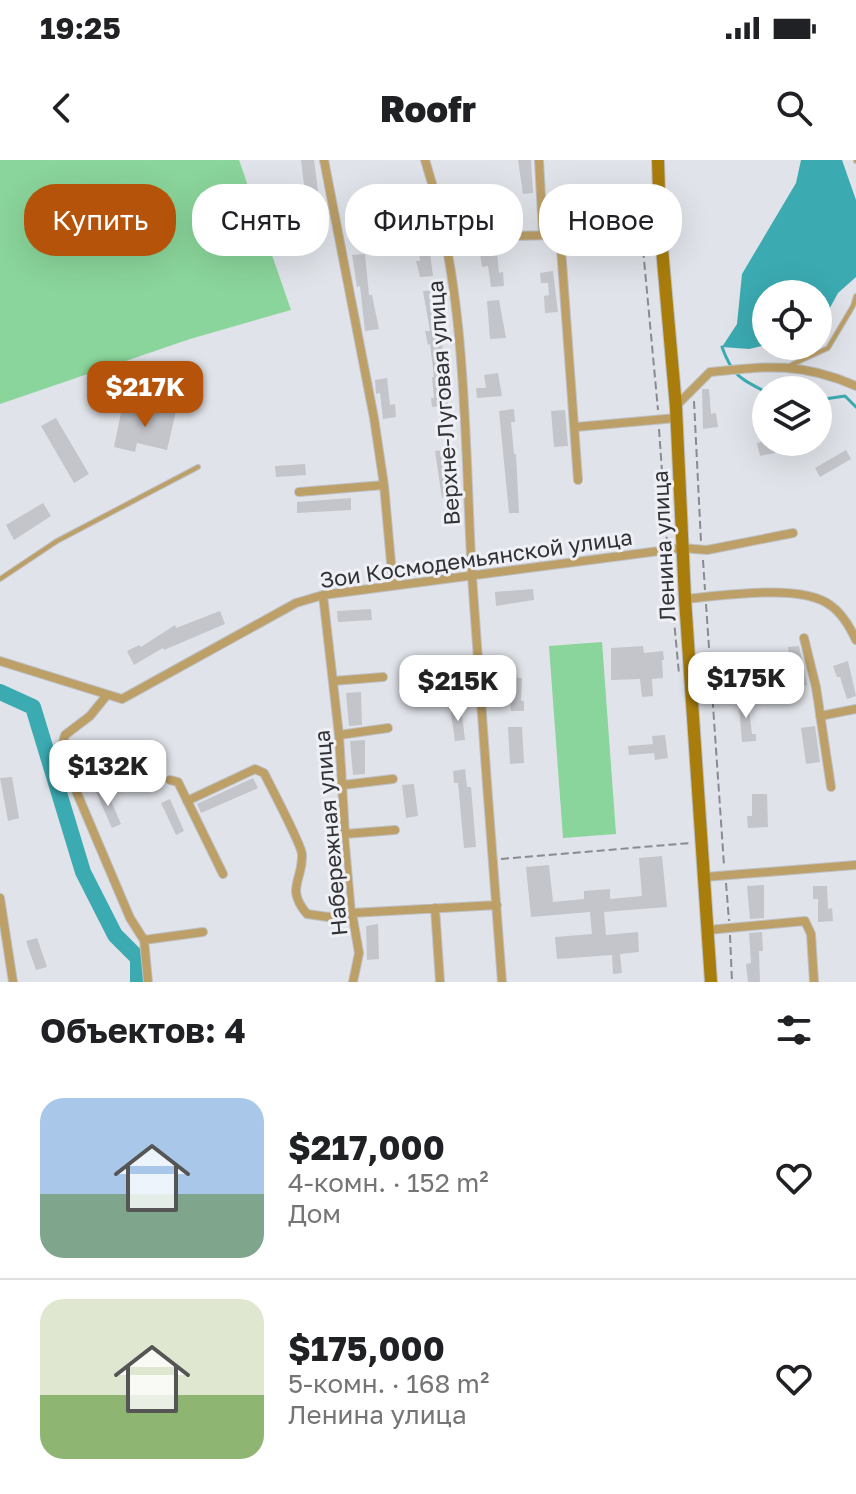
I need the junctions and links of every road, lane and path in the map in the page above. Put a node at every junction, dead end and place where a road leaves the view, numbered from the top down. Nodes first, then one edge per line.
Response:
1 (324, 160) edge
2 (425, 160) edge
3 (539, 160) edge
4 (658, 160) edge
5 (432, 184) edge
6 (540, 184) edge
7 (659, 184) edge
8 (449, 256) edge
9 (562, 256) edge
10 (644, 256) edge
11 (663, 256) edge
12 (856, 296) edge
13 (789, 366) junction
14 (856, 386) edge
15 (693, 389) junction
16 (676, 412) junction
17 (659, 420) junction
18 (576, 427) junction
19 (198, 467) dead end
20 (578, 480) dead end
21 (384, 485) junction
22 (299, 492) dead end
23 (793, 533) dead end
24 (682, 548) junction
25 (702, 549) junction
26 (668, 551) junction
27 (472, 576) junction
28 (0, 579) edge
29 (393, 585) junction
30 (323, 595) junction
31 (705, 598) junction
32 (685, 599) junction
33 (804, 638) dead end
34 (856, 640) edge
35 (1, 663) edge
36 (679, 674) dead end
37 (383, 677) dead end
38 (333, 681) junction
39 (107, 695) junction
40 (856, 709) edge
41 (820, 716) junction
42 (388, 728) dead end
43 (339, 735) junction
44 (393, 779) dead end
45 (170, 780) dead end
46 (343, 785) junction
47 (831, 787) dead end
48 (187, 801) junction
49 (395, 830) dead end
50 (345, 834) junction
51 (704, 843) junction
52 (493, 859) junction
53 (856, 865) edge
54 (223, 874) dead end
55 (725, 875) junction
56 (705, 877) junction
57 (0, 898) edge
58 (497, 905) junction
59 (435, 908) junction
60 (352, 913) junction
61 (729, 928) junction
62 (708, 930) junction
63 (203, 932) dead end
64 (144, 940) junction
65 (13, 982) edge
66 (148, 982) edge
67 (353, 982) edge
68 (440, 982) edge
69 (502, 982) edge
70 (711, 982) edge
71 (732, 982) edge
72 (814, 982) edge

1 - 21 street
2 - 5 street, Верхне-Луговая улица
3 - 6 street
4 - 7 main road, Ленина улица
8 - 27 street, Верхне-Луговая улица
9 - 18 street
10 - 17 path
11 - 16 main road, Ленина улица
12 - 13 lane
13 - 14 street
13 - 15 street
15 - 16 street
15 - 25 path
16 - 17 street
16 - 24 main road, Ленина улица
17 - 18 street
17 - 26 path
18 - 20 street
19 - 28 lane
21 - 22 street
21 - 29 street
23 - 25 street, Зои Космодемьянской улица
24 - 25 street, Зои Космодемьянской улица
24 - 26 street, Зои Космодемьянской улица
24 - 32 main road, Ленина улица
25 - 31 path
26 - 27 street, Зои Космодемьянской улица
26 - 36 path
27 - 29 street, Зои Космодемьянской улица
27 - 52 street, Верхне-Луговая улица
29 - 30 street, Зои Космодемьянской улица
30 - 38 street, Набережная улица
30 - 39 street, Зои Космодемьянской улица
31 - 32 street
31 - 34 street
31 - 55 path
32 - 51 main road, Ленина улица
33 - 41 street
35 - 39 street, Зои Космодемьянской улица
37 - 38 street
38 - 43 street, Набережная улица
39 - 64 street
40 - 41 street
41 - 47 street
42 - 43 street
43 - 46 street, Набережная улица
44 - 46 street
45 - 48 street
46 - 50 street, Набережная улица
48 - 54 street
48 - 60 street
49 - 50 street
50 - 60 street, Набережная улица
51 - 52 path
51 - 56 main road, Ленина улица
52 - 58 street, Верхне-Луговая улица
53 - 55 street
55 - 56 street
55 - 61 path
56 - 62 main road, Ленина улица
57 - 65 street
58 - 59 street
58 - 69 street, Верхне-Луговая улица
59 - 60 street
59 - 68 street
60 - 67 street, Набережная улица
61 - 62 street
61 - 71 path
61 - 72 street
62 - 70 main road, Ленина улица
63 - 64 street
64 - 66 street

